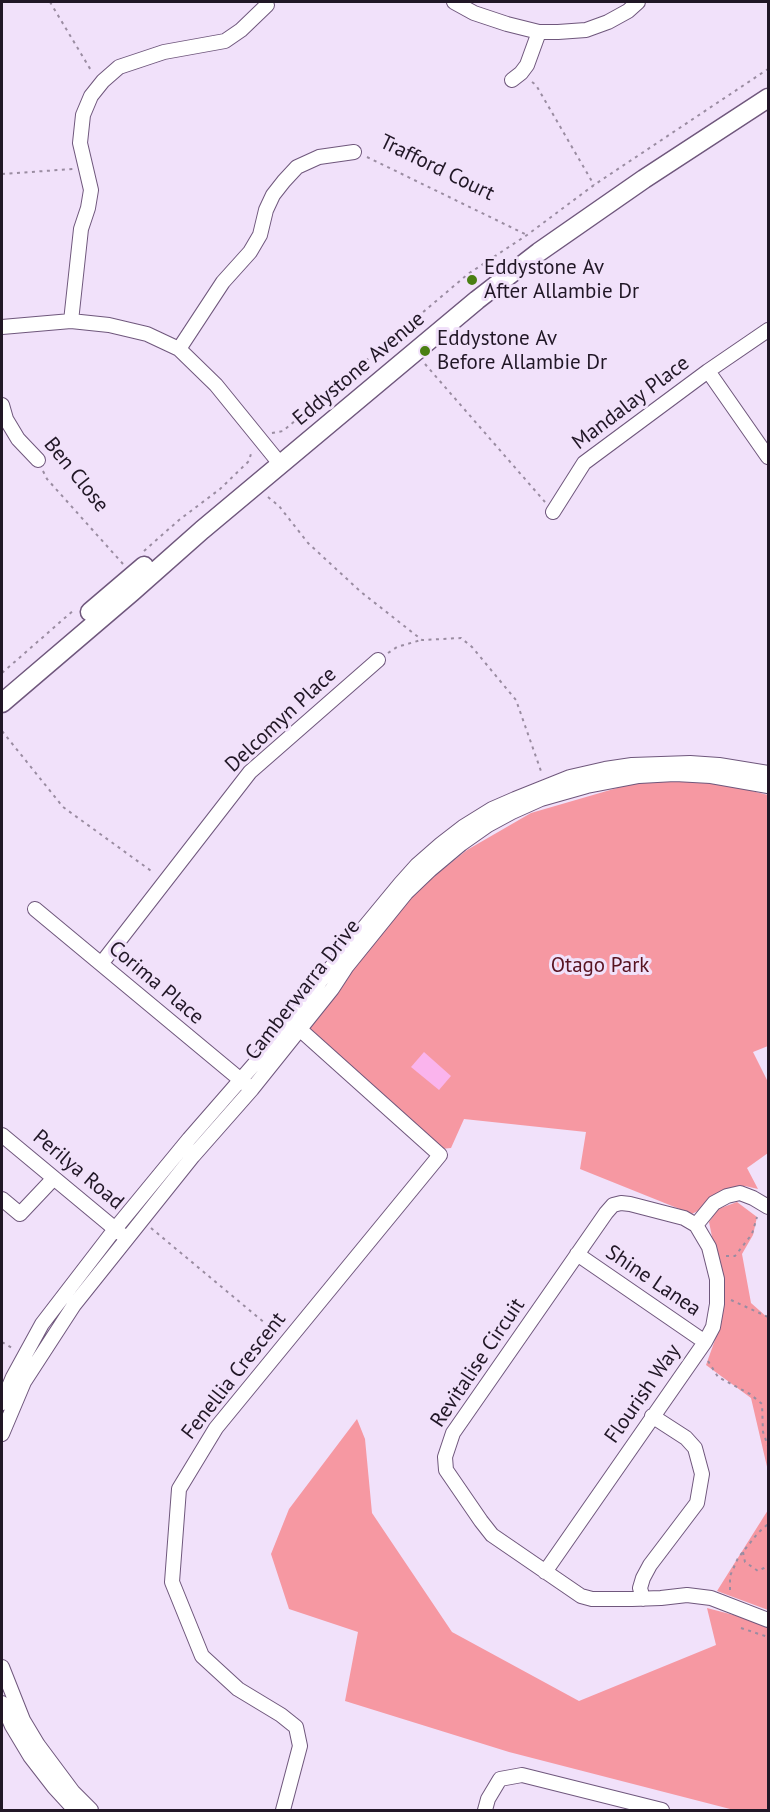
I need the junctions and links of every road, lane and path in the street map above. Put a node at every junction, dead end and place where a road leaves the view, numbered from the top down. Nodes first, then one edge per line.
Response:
1 (50, 2) edge
2 (454, 2) edge
3 (638, 2) edge
4 (267, 5) dead end
5 (539, 32) junction
6 (768, 69) edge
7 (516, 77) joint
8 (103, 81) junction
9 (768, 85) edge
10 (768, 99) edge
11 (354, 152) joint
12 (86, 168) junction
13 (2, 174) edge
14 (594, 185) junction
15 (72, 321) junction
16 (2, 327) edge
17 (768, 330) edge
18 (178, 349) junction
19 (421, 359) dead end
20 (708, 371) junction
21 (2, 405) edge
22 (768, 457) edge
23 (38, 460) joint
24 (277, 460) junction
25 (264, 493) dead end
26 (553, 512) joint
27 (126, 566) dead end
28 (422, 640) junction
29 (378, 660) joint
30 (2, 687) edge
31 (2, 703) edge
32 (2, 731) edge
33 (768, 773) edge
34 (546, 786) junction
35 (768, 786) edge
36 (166, 882) junction
37 (35, 909) dead end
38 (101, 964) junction
39 (295, 1026) junction
40 (240, 1080) junction
41 (252, 1089) junction
42 (2, 1135) edge
43 (54, 1178) junction
44 (2, 1199) edge
45 (768, 1207) edge
46 (756, 1217) dead end
47 (696, 1225) junction
48 (149, 1226) dead end
49 (115, 1229) junction
50 (127, 1239) junction
51 (577, 1254) junction
52 (724, 1256) dead end
53 (731, 1300) dead end
54 (768, 1317) edge
55 (2, 1342) edge
56 (287, 1342) junction
57 (705, 1342) junction
58 (17, 1351) dead end
59 (707, 1360) dead end
60 (2, 1403) edge
61 (652, 1416) junction
62 (2, 1434) edge
63 (768, 1446) edge
64 (768, 1524) edge
65 (743, 1550) junction
66 (768, 1564) edge
67 (544, 1572) junction
68 (730, 1590) dead end
69 (643, 1599) junction
70 (768, 1620) edge
71 (741, 1628) dead end
72 (768, 1637) edge
73 (2, 1667) edge
74 (2, 1703) edge
75 (12, 1727) edge
76 (82, 1809) edge
77 (283, 1810) edge
78 (485, 1810) edge
79 (662, 1810) edge

1 - 8 path
2 - 5 street
3 - 5 street
4 - 8 street
5 - 7 street
6 - 14 path
7 - 14 path
8 - 12 street
9 - 24 main road, Eddystone Avenue
10 - 24 main road, Eddystone Avenue
11 - 14 path, Trafford Court
11 - 18 street, Trafford Court
12 - 13 path
12 - 15 street
15 - 16 street
15 - 18 street
17 - 20 street, Mandalay Place
18 - 24 street
19 - 26 path
20 - 22 street
20 - 26 street, Mandalay Place
21 - 23 street, Ben Close
23 - 27 path, Ben Close
24 - 30 main road, Eddystone Avenue
24 - 31 main road, Eddystone Avenue
25 - 28 path
28 - 29 path
28 - 34 path
29 - 36 street, Delcomyn Place
32 - 36 path
33 - 34 street, Camberwarra Drive
34 - 39 street, Camberwarra Drive
35 - 39 street, Camberwarra Drive
36 - 38 street, Delcomyn Place
37 - 38 street, Corima Place
38 - 40 street, Corima Place
39 - 40 street, Camberwarra Drive
39 - 41 street, Camberwarra Drive
39 - 56 street, Fenellia Crescent
40 - 41 street, Corima Place
40 - 49 street, Camberwarra Drive
41 - 50 street, Camberwarra Drive
42 - 43 street, Perilya Road
43 - 44 street
43 - 49 street, Perilya Road
45 - 47 street
46 - 52 path
47 - 51 street, Revitalise Circuit
47 - 57 street, Flourish Way
48 - 56 path
49 - 50 street, Perilya Road
49 - 60 street, Camberwarra Drive
50 - 62 street, Camberwarra Drive
51 - 57 street, Shine Lanea
51 - 67 street, Revitalise Circuit
53 - 54 path
55 - 58 path
56 - 77 street, Fenellia Crescent
57 - 61 street, Flourish Way
59 - 63 path
61 - 67 street, Flourish Way
61 - 69 street
64 - 65 path
65 - 66 path
65 - 68 path
67 - 69 street, Revitalise Circuit
69 - 70 street, Revitalise Circuit
71 - 72 path
73 - 75 street
74 - 75 street
75 - 76 street
78 - 79 street

